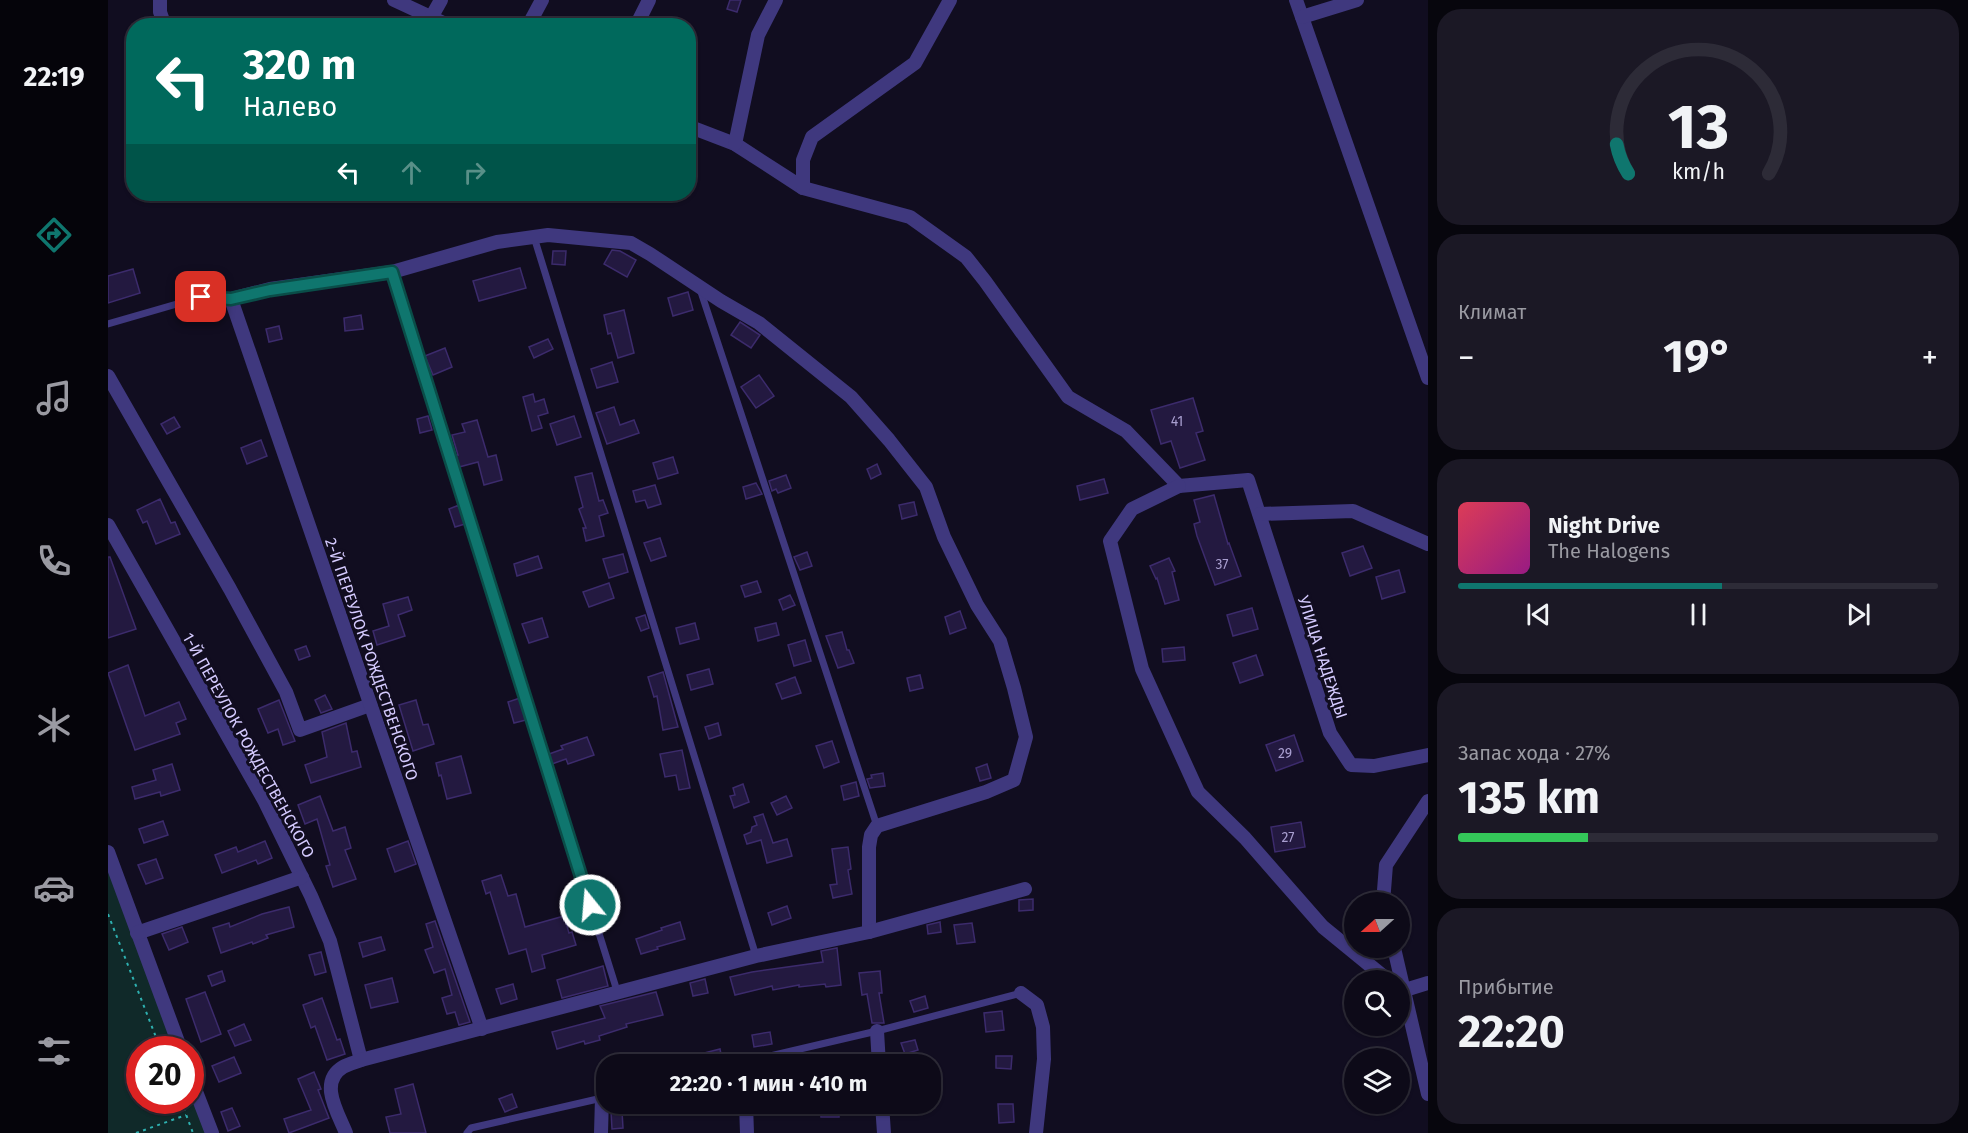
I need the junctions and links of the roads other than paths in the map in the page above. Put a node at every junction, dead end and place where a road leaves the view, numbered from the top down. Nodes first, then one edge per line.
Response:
1 (160, 0) edge
2 (394, 0) edge
3 (441, 0) edge
4 (542, 0) edge
5 (649, 0) edge
6 (776, 0) edge
7 (950, 0) edge
8 (1296, 0) edge
9 (1357, 0) edge
10 (432, 16) junction
11 (1302, 17) junction
12 (162, 18) edge
13 (436, 18) edge
14 (532, 18) edge
15 (640, 18) edge
16 (696, 129) edge
17 (735, 144) junction
18 (803, 188) junction
19 (534, 237) junction
20 (392, 272) junction
21 (699, 286) junction
22 (231, 299) junction
23 (108, 324) edge
24 (108, 376) edge
25 (1428, 378) edge
26 (1179, 486) junction
27 (1260, 514) junction
28 (108, 525) edge
29 (1428, 544) edge
30 (370, 705) junction
31 (1428, 754) edge
32 (1428, 801) edge
33 (877, 826) junction
34 (108, 852) edge
35 (302, 877) junction
36 (1024, 890) dead end
37 (1384, 892) edge
38 (869, 932) junction
39 (137, 933) junction
40 (756, 956) junction
41 (1376, 970) edge
42 (1428, 982) edge
43 (1410, 990) edge
44 (1021, 993) joint
45 (618, 994) junction
46 (1410, 1018) edge
47 (482, 1029) junction
48 (877, 1031) junction
49 (176, 1036) edge
50 (782, 1054) edge
51 (878, 1054) edge
52 (362, 1060) junction
53 (1428, 1094) edge
54 (596, 1100) edge
55 (204, 1112) edge
56 (603, 1114) edge
57 (746, 1114) edge
58 (883, 1114) edge
59 (212, 1133) edge
60 (346, 1133) edge
61 (467, 1133) edge
62 (602, 1133) edge
63 (747, 1133) edge
64 (884, 1133) edge
65 (1036, 1133) edge

1 - 12 street
2 - 10 street
3 - 10 street
4 - 14 street
5 - 15 street
6 - 17 street
7 - 18 street
8 - 11 street
9 - 11 street
10 - 13 street
11 - 25 street
16 - 17 street
17 - 18 street
18 - 26 street
19 - 20 street
19 - 21 street
19 - 40 lane
20 - 22 street
20 - 45 lane
21 - 33 lane
21 - 33 street
22 - 23 lane
22 - 30 street, 2-Й ПЕРЕУЛОК РОЖДЕСТВЕНСКОГО
24 - 30 street
26 - 27 street, УЛИЦА НАДЕЖДЫ
26 - 41 street
27 - 29 street
27 - 31 street, УЛИЦА НАДЕЖДЫ
28 - 35 street, 1-Й ПЕРЕУЛОК РОЖДЕСТВЕНСКОГО
30 - 47 street, 2-Й ПЕРЕУЛОК РОЖДЕСТВЕНСКОГО
32 - 37 street
33 - 38 street
34 - 39 street
35 - 39 street
35 - 52 street, 1-Й ПЕРЕУЛОК РОЖДЕСТВЕНСКОГО
36 - 38 street
38 - 40 street
39 - 49 street
40 - 45 street
42 - 43 street
44 - 48 lane
44 - 65 street
45 - 47 street
46 - 53 street
47 - 52 street
48 - 50 lane
48 - 51 street
52 - 60 street
54 - 61 lane
55 - 59 street
56 - 62 street
57 - 63 street
58 - 64 street

